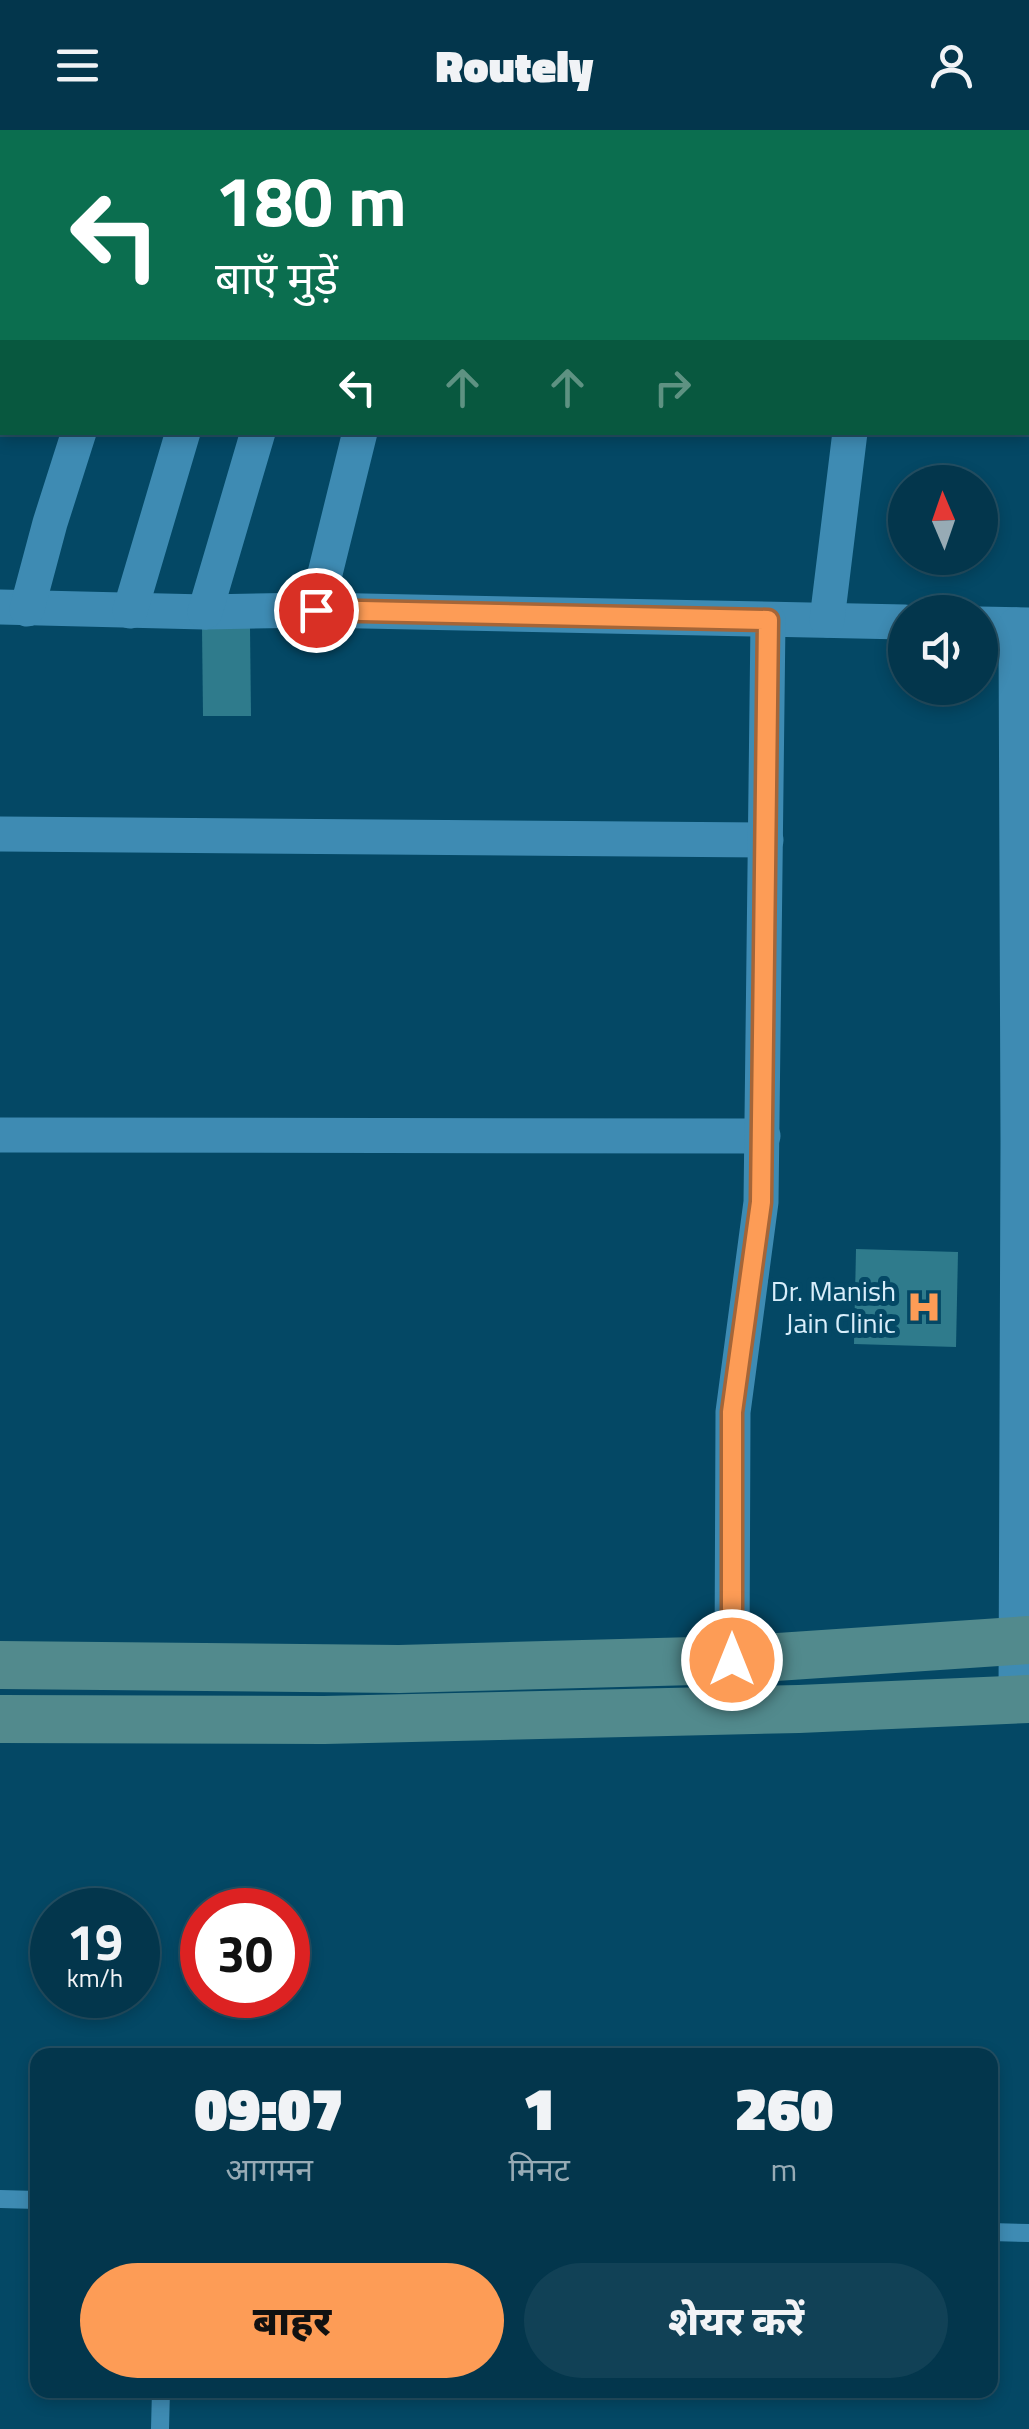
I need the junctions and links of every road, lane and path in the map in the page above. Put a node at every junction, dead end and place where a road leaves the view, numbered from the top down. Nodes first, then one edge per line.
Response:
1 (78, 435) edge
2 (182, 435) edge
3 (257, 435) edge
4 (359, 435) edge
5 (850, 435) edge
6 (14, 608) edge
7 (316, 610) junction
8 (130, 611) junction
9 (206, 612) junction
10 (768, 620) junction
11 (827, 620) junction
12 (888, 622) edge
13 (1022, 625) edge
14 (0, 834) edge
15 (766, 840) junction
16 (0, 1136) edge
17 (763, 1136) junction
18 (1024, 1142) edge
19 (1022, 1640) edge
20 (732, 1660) junction
21 (0, 1665) edge
22 (224, 1668) junction
23 (1022, 1700) edge
24 (0, 1719) edge
25 (225, 1720) junction
26 (0, 2198) edge
27 (30, 2200) edge
28 (998, 2232) edge
29 (1029, 2233) edge
30 (161, 2398) edge
31 (160, 2429) edge

1 - 6 street
2 - 8 street
3 - 9 street
4 - 7 street
5 - 11 street
6 - 8 street
7 - 9 street
7 - 10 street
8 - 9 street
10 - 11 street
10 - 15 street
11 - 12 street
13 - 18 street
14 - 15 street
15 - 17 street
16 - 17 street
17 - 20 street
18 - 19 street
19 - 20 main road
19 - 23 street
20 - 22 main road
21 - 22 main road
22 - 25 main road
23 - 25 main road
24 - 25 main road
26 - 27 lane
28 - 29 lane
30 - 31 lane

